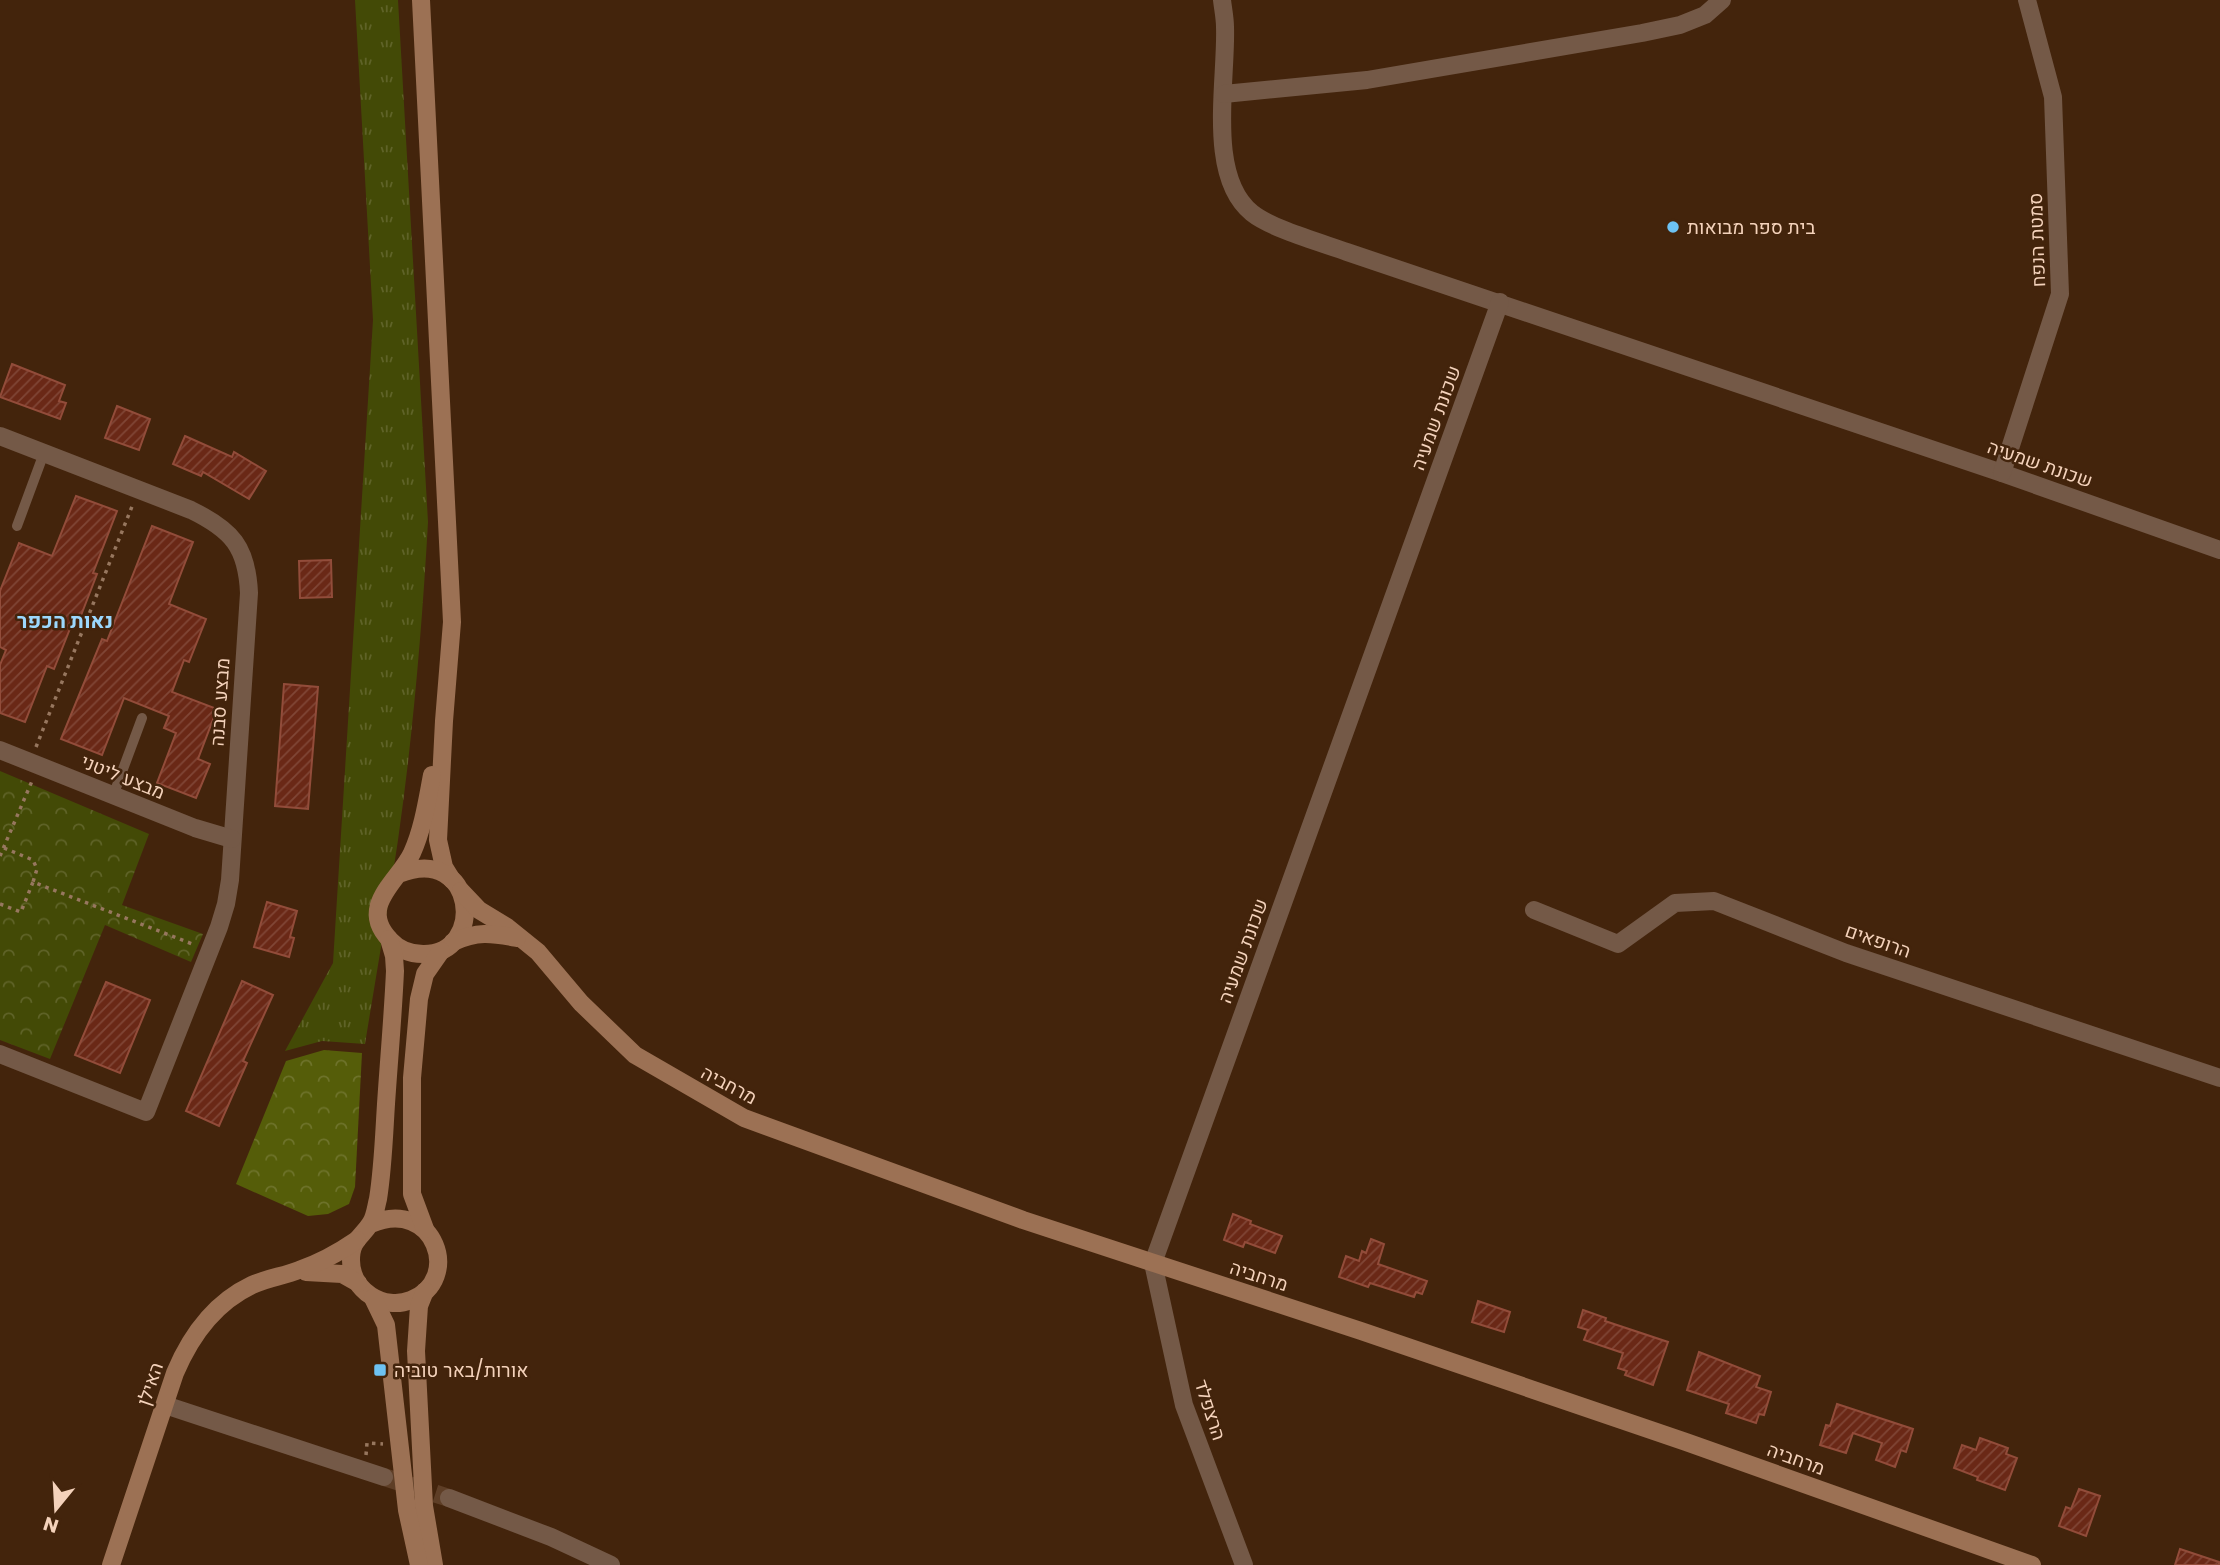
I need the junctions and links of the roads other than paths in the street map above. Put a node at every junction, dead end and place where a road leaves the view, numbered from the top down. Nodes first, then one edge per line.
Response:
1 (422, 0) edge
2 (1222, 0) edge
3 (1722, 0) edge
4 (2026, 0) edge
5 (1224, 94) junction
6 (1500, 302) junction
7 (0, 436) edge
8 (44, 453) junction
9 (2002, 473) junction
10 (17, 526) dead end
11 (2220, 550) edge
12 (142, 718) dead end
13 (444, 721) junction
14 (0, 750) edge
15 (113, 796) junction
16 (232, 839) junction
17 (399, 874) junction
18 (456, 885) junction
19 (1534, 910) dead end
20 (388, 939) junction
21 (524, 939) junction
22 (447, 946) junction
23 (0, 1054) edge
24 (2220, 1078) edge
25 (371, 1224) junction
26 (425, 1229) junction
27 (356, 1240) junction
28 (1153, 1263) junction
29 (295, 1272) junction
30 (358, 1283) junction
31 (425, 1292) junction
32 (373, 1298) junction
33 (165, 1405) junction
34 (384, 1477) tunnel mouth
35 (449, 1498) tunnel mouth
36 (111, 1565) edge
37 (419, 1565) edge
38 (434, 1565) edge
39 (611, 1565) edge
40 (1244, 1565) edge
41 (2032, 1565) edge

1 - 13 main road
2 - 5 street
3 - 5 street
4 - 9 street, סמטת הנפח
5 - 6 street
6 - 9 street, שכונת שמעיה
6 - 28 street, שכונת שמעיה
7 - 8 street, מבצע סבנה
8 - 10 lane
8 - 16 street, מבצע סבנה
9 - 11 street, שכונת שמעיה
12 - 15 lane
13 - 17 main road
13 - 18 main road
14 - 15 street, מבצע ליטני
15 - 16 street, מבצע ליטני
16 - 23 street, מבצע סבנה
17 - 18 main road
17 - 20 main road
18 - 21 main road, מרחביה
18 - 22 main road
19 - 24 street, הרופאים
20 - 22 main road
20 - 25 main road
21 - 22 main road
21 - 28 main road, מרחביה
22 - 26 main road
25 - 26 main road
25 - 27 main road
26 - 31 main road
27 - 29 main road, האילן
27 - 30 main road
28 - 40 street, הרצפלד
28 - 41 main road, מרחביה
29 - 30 main road, האילן
29 - 33 main road, האילן
30 - 32 main road
31 - 32 main road
31 - 38 main road
32 - 37 main road
33 - 34 street
33 - 36 main road, האילן
35 - 39 street

